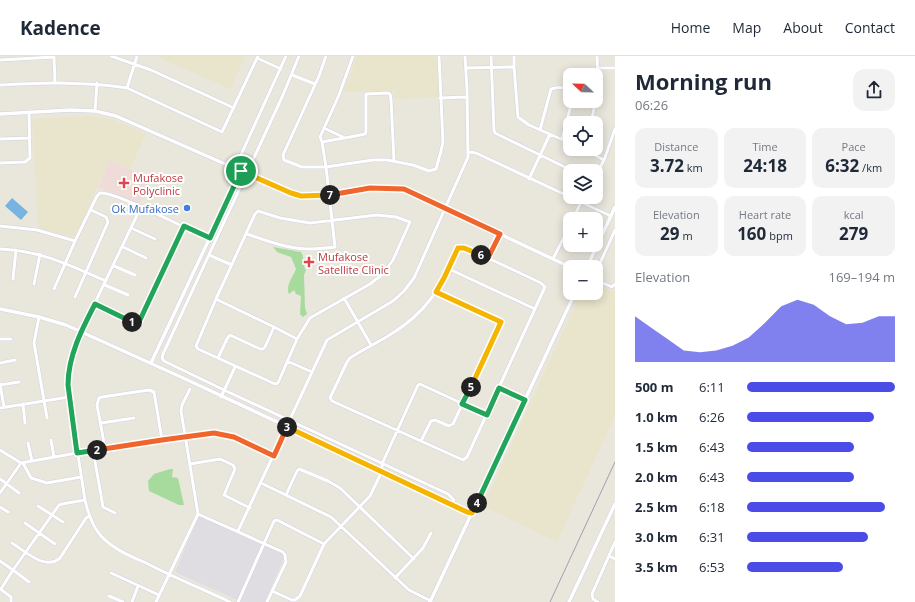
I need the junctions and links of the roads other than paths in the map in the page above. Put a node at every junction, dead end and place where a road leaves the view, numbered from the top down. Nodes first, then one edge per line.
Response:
1 (110, 56) edge
2 (137, 56) edge
3 (286, 56) edge
4 (299, 56) edge
5 (326, 56) edge
6 (353, 56) edge
7 (439, 56) edge
8 (465, 56) edge
9 (491, 56) edge
10 (514, 56) edge
11 (597, 56) edge
12 (54, 57) edge
13 (258, 57) edge
14 (0, 60) edge
15 (134, 64) junction
16 (491, 67) junction
17 (514, 67) junction
18 (466, 68) junction
19 (598, 68) edge
20 (603, 68) edge
21 (615, 68) edge
22 (281, 69) junction
23 (292, 75) junction
24 (55, 83) junction
25 (97, 83) junction
26 (315, 84) junction
27 (0, 85) edge
28 (127, 88) junction
29 (563, 88) edge
30 (467, 97) junction
31 (440, 98) junction
32 (234, 108) junction
33 (570, 108) edge
34 (95, 111) junction
35 (29, 112) junction
36 (0, 114) edge
37 (324, 128) junction
38 (615, 129) edge
39 (540, 130) junction
40 (550, 134) junction
41 (30, 138) junction
42 (345, 138) junction
43 (0, 139) edge
44 (562, 139) joint
45 (322, 142) junction
46 (469, 152) junction
47 (540, 156) junction
48 (596, 156) edge
49 (394, 160) junction
50 (604, 160) junction
51 (0, 163) edge
52 (602, 164) edge
53 (563, 166) edge
54 (235, 168) junction
55 (326, 168) junction
56 (241, 171) junction
57 (246, 173) junction
58 (529, 178) junction
59 (563, 194) edge
60 (329, 195) junction
61 (585, 204) edge
62 (141, 207) junction
63 (615, 207) edge
64 (446, 209) junction
65 (90, 210) junction
66 (611, 216) junction
67 (332, 221) junction
68 (0, 226) edge
69 (184, 226) junction
70 (131, 228) junction
71 (615, 230) edge
72 (247, 234) junction
73 (500, 234) junction
74 (210, 238) junction
75 (155, 239) dead end
76 (563, 240) edge
77 (75, 241) junction
78 (123, 247) junction
79 (0, 249) edge
80 (16, 250) junction
81 (40, 254) junction
82 (209, 254) junction
83 (146, 258) dead end
84 (488, 258) junction
85 (554, 259) junction
86 (590, 260) edge
87 (601, 260) edge
88 (65, 263) junction
89 (563, 264) edge
90 (232, 265) junction
91 (114, 266) junction
92 (449, 269) junction
93 (85, 272) junction
94 (135, 275) dead end
95 (13, 279) dead end
96 (106, 281) junction
97 (603, 283) edge
98 (34, 284) dead end
99 (615, 284) edge
100 (105, 285) junction
101 (54, 290) dead end
102 (436, 292) junction
103 (128, 295) dead end
104 (75, 296) dead end
105 (344, 298) junction
106 (216, 299) junction
107 (572, 300) edge
108 (95, 304) junction
109 (535, 309) junction
110 (0, 310) edge
111 (39, 317) junction
112 (358, 322) junction
113 (274, 327) junction
114 (81, 332) junction
115 (0, 339) edge
116 (11, 339) dead end
117 (297, 339) junction
118 (371, 345) junction
119 (218, 358) junction
120 (15, 360) dead end
121 (287, 361) junction
122 (0, 363) edge
123 (151, 363) junction
124 (235, 367) junction
125 (312, 372) junction
126 (20, 382) dead end
127 (0, 385) edge
128 (499, 388) junction
129 (190, 389) dead end
130 (224, 390) junction
131 (221, 396) junction
132 (69, 397) junction
133 (525, 400) junction
134 (43, 401) junction
135 (23, 404) junction
136 (462, 404) junction
137 (2, 408) edge
138 (487, 415) junction
139 (47, 418) dead end
140 (134, 418) dead end
141 (290, 421) junction
142 (26, 423) dead end
143 (101, 423) junction
144 (287, 427) junction
145 (397, 431) junction
146 (185, 436) junction
147 (51, 440) dead end
148 (162, 440) junction
149 (421, 441) junction
150 (28, 443) dead end
151 (105, 448) junction
152 (0, 450) edge
153 (93, 450) junction
154 (77, 453) junction
155 (274, 456) junction
156 (54, 457) junction
157 (32, 461) junction
158 (22, 463) junction
159 (190, 464) junction
160 (382, 464) junction
161 (382, 471) junction
162 (81, 477) junction
163 (0, 479) edge
164 (261, 483) junction
165 (6, 484) junction
166 (0, 493) edge
167 (19, 493) dead end
168 (286, 495) junction
169 (85, 500) junction
170 (615, 504) edge
171 (452, 505) junction
172 (0, 506) edge
173 (38, 506) dead end
174 (359, 507) junction
175 (250, 508) junction
176 (8, 512) dead end
177 (115, 513) dead end
178 (472, 513) junction
179 (198, 514) junction
180 (52, 515) junction
181 (89, 516) junction
182 (63, 522) dead end
183 (25, 523) dead end
184 (342, 527) junction
185 (238, 531) junction
186 (40, 532) junction
187 (430, 533) dead end
188 (615, 542) edge
189 (12, 543) dead end
190 (263, 543) junction
191 (55, 544) dead end
192 (324, 544) junction
193 (27, 552) junction
194 (609, 556) junction
195 (615, 558) edge
196 (414, 559) junction
197 (0, 561) edge
198 (13, 570) junction
199 (111, 573) dead end
200 (169, 574) junction
201 (395, 578) junction
202 (29, 582) dead end
203 (138, 586) junction
204 (0, 589) edge
205 (272, 591) junction
206 (160, 595) junction
207 (109, 596) dead end
208 (11, 602) edge
209 (123, 602) edge
210 (132, 602) edge
211 (156, 602) edge
212 (230, 602) edge
213 (238, 602) edge
214 (267, 602) edge
215 (430, 602) edge
216 (569, 602) edge
217 (598, 602) edge

1 - 15 street
2 - 15 street
3 - 22 street
4 - 23 street
5 - 26 street
6 - 37 street
7 - 31 street
8 - 18 street
9 - 16 street
10 - 17 street
11 - 19 street
12 - 14 street
12 - 24 street
13 - 22 street
13 - 32 street
15 - 28 street
15 - 32 street
16 - 17 street
16 - 18 street
16 - 47 street
17 - 39 street
18 - 30 street
20 - 21 street
22 - 54 street
23 - 26 street
23 - 57 street
24 - 25 street
24 - 27 street
25 - 28 street
25 - 34 street
26 - 55 street
28 - 32 street
29 - 39 street
30 - 31 street
30 - 46 street
31 - 49 street
33 - 44 street
34 - 35 street
34 - 54 street
35 - 36 street
35 - 41 street
37 - 42 street
37 - 45 street
38 - 50 street
39 - 40 street
40 - 44 street
40 - 47 street
41 - 43 street
41 - 51 street
42 - 45 street
42 - 49 street
45 - 55 street
46 - 58 street
46 - 64 street
47 - 53 street
47 - 58 street
48 - 50 street
49 - 55 street
50 - 52 street
54 - 56 street
55 - 60 street
56 - 57 street
56 - 74 street
57 - 60 street
57 - 82 street
58 - 59 street
60 - 64 street
60 - 67 street
61 - 66 street
62 - 65 street
62 - 69 street
62 - 70 street
63 - 66 street
64 - 73 street
64 - 112 street
65 - 77 street
65 - 93 street
66 - 86 street
67 - 72 street
67 - 72 street
67 - 105 street
68 - 77 street
69 - 74 street
69 - 108 street
70 - 75 street
70 - 78 street
71 - 87 street
72 - 90 street
73 - 84 street
73 - 85 street
74 - 123 street
76 - 85 street
77 - 88 street
78 - 83 street
78 - 91 street
79 - 80 street
80 - 81 street
80 - 95 street
81 - 88 street
81 - 98 street
82 - 90 street
82 - 130 street
84 - 92 street
84 - 109 street
85 - 89 street
88 - 93 street
88 - 101 street
90 - 106 street
91 - 94 street
91 - 96 street
92 - 102 street
92 - 109 street
93 - 96 street
93 - 104 street
96 - 100 street
97 - 99 street
100 - 103 street
100 - 108 street
102 - 118 street
102 - 136 street
105 - 112 street
105 - 117 street
106 - 113 street
106 - 119 street
107 - 133 street
108 - 114 street
109 - 128 street
110 - 111 street
111 - 114 street
111 - 134 street
112 - 118 street
112 - 125 street
113 - 117 street
113 - 119 street
114 - 123 street
114 - 132 street
115 - 116 street
117 - 121 street
118 - 145 street
119 - 124 street
120 - 122 street
121 - 124 street
121 - 125 street
123 - 131 street
124 - 130 street
125 - 141 street
126 - 127 street
127 - 137 street
128 - 133 street
128 - 138 street
129 - 146 street
130 - 131 street
130 - 141 street
131 - 144 street
132 - 134 street
132 - 154 street
133 - 178 street
134 - 135 street
134 - 139 street
135 - 137 street
135 - 142 street
136 - 138 street
136 - 145 street
136 - 149 street
138 - 149 street
140 - 143 street
141 - 144 street
141 - 160 street
143 - 148 street
143 - 151 street
144 - 155 street
144 - 161 street
145 - 149 street
145 - 160 street
146 - 148 street
146 - 155 street
146 - 159 street
147 - 156 street
148 - 151 street
150 - 157 street
151 - 153 street
152 - 158 street
153 - 154 street
153 - 177 street
154 - 156 street
154 - 162 street
155 - 164 street
156 - 157 street
157 - 158 street
158 - 162 street
158 - 165 street
159 - 175 street
159 - 179 street
160 - 161 street
160 - 171 street
161 - 171 street
161 - 174 street
162 - 169 street
163 - 165 street
164 - 168 street
164 - 175 street
165 - 166 street
165 - 167 street
168 - 174 street
168 - 184 street
169 - 180 street
169 - 181 street
170 - 216 street
171 - 178 street
172 - 176 street
173 - 180 street
174 - 184 street
174 - 196 street
175 - 185 street
178 - 215 street
179 - 185 street
179 - 200 street
180 - 182 street
180 - 186 street
181 - 193 street
181 - 200 street
183 - 186 street
184 - 192 street
184 - 201 street
185 - 190 street
186 - 191 street
186 - 193 street
187 - 196 street
188 - 194 street
189 - 193 street
190 - 192 street
190 - 205 street
190 - 213 street
192 - 205 street
193 - 198 street
194 - 195 street
194 - 217 street
196 - 201 street
197 - 198 street
198 - 202 street
198 - 204 street
199 - 203 street
200 - 206 street
200 - 212 street
201 - 215 street
203 - 206 street
203 - 210 street
204 - 208 street
205 - 214 street
206 - 211 street
207 - 209 street

